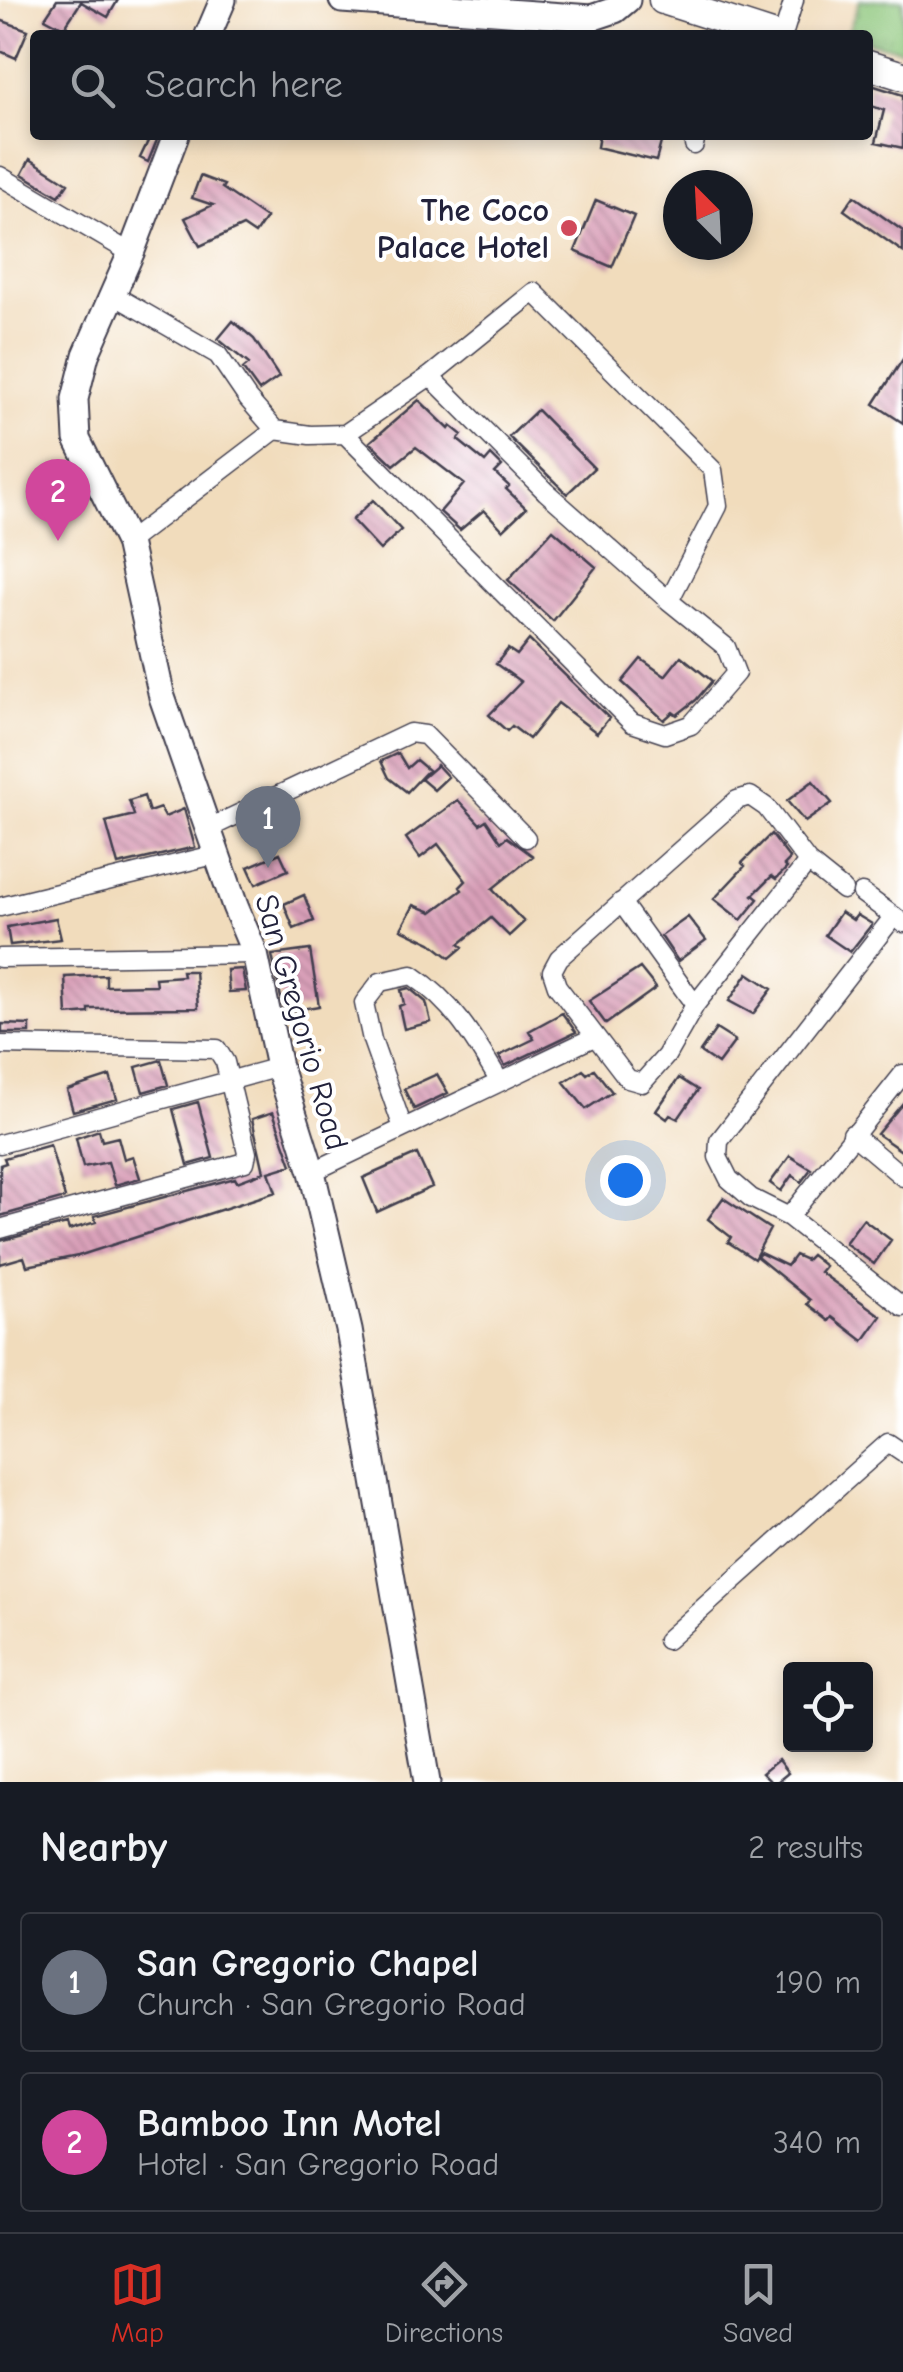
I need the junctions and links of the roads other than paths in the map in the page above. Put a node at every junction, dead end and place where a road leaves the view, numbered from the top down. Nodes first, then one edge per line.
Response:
1 (223, 0) edge
2 (342, 0) edge
3 (628, 0) edge
4 (664, 0) edge
5 (794, 0) edge
6 (714, 26) edge
7 (210, 30) edge
8 (740, 30) edge
9 (784, 30) edge
10 (873, 67) edge
11 (903, 76) edge
12 (174, 140) edge
13 (0, 176) edge
14 (131, 253) junction
15 (112, 294) junction
16 (430, 376) junction
17 (274, 430) junction
18 (345, 434) junction
19 (128, 542) junction
20 (668, 601) junction
21 (209, 828) junction
22 (526, 838) dead end
23 (218, 854) junction
24 (808, 862) junction
25 (621, 902) junction
26 (0, 907) edge
27 (898, 920) edge
28 (255, 954) junction
29 (0, 958) edge
30 (695, 1005) junction
31 (594, 1037) junction
32 (0, 1045) edge
33 (278, 1067) junction
34 (903, 1074) edge
35 (229, 1080) junction
36 (500, 1082) junction
37 (404, 1128) junction
38 (852, 1134) junction
39 (0, 1144) edge
40 (312, 1172) junction
41 (903, 1176) edge
42 (788, 1217) junction
43 (0, 1229) edge
44 (903, 1306) edge
45 (903, 1453) edge
46 (667, 1640) dead end
47 (427, 1782) edge

1 - 7 street
2 - 3 street
4 - 6 main road
5 - 9 street
6 - 8 main road
10 - 11 main road
12 - 14 street, San Gregorio Road
13 - 14 street
14 - 15 street, San Gregorio Road
15 - 17 street
15 - 19 street, San Gregorio Road
16 - 18 street
16 - 20 street
16 - 20 street
17 - 18 street
17 - 19 street
18 - 20 street
19 - 21 street, San Gregorio Road
21 - 22 street
21 - 23 street, San Gregorio Road
23 - 26 street
23 - 28 street, San Gregorio Road
24 - 25 street
24 - 27 street
24 - 30 street
25 - 30 street
25 - 31 street
27 - 42 street
28 - 29 street
28 - 33 street, San Gregorio Road
30 - 31 street
31 - 36 street
32 - 35 street
33 - 35 street
33 - 40 street, San Gregorio Road
34 - 38 street
35 - 39 street
35 - 43 street
36 - 37 street
36 - 37 street
37 - 40 street
38 - 41 street
38 - 42 street
40 - 47 street, San Gregorio Road
42 - 44 street
45 - 46 street

